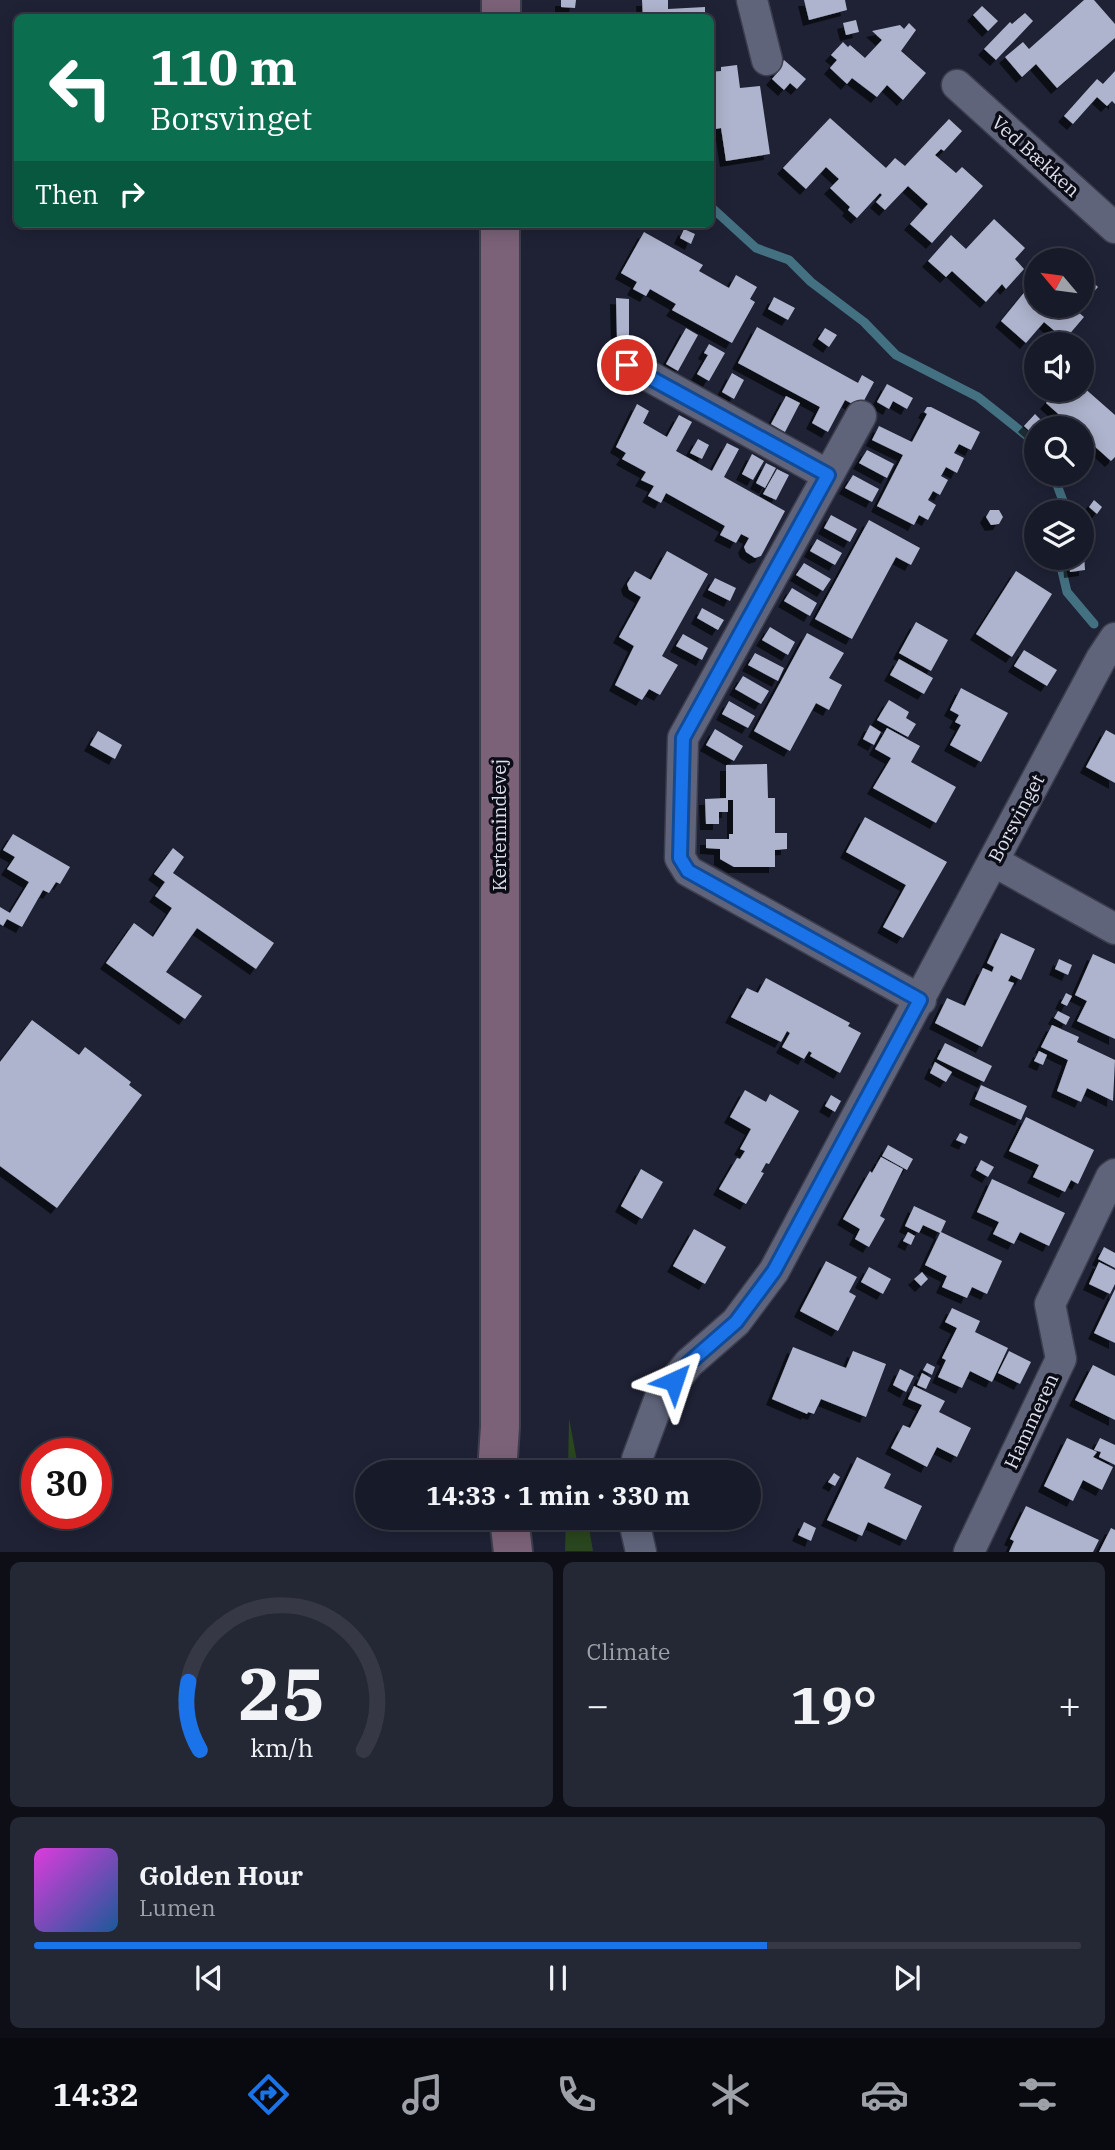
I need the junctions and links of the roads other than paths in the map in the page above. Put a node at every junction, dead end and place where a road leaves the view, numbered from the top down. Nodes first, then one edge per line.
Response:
1 (752, 0) edge
2 (767, 60) dead end
3 (957, 85) dead end
4 (500, 228) edge
5 (1115, 228) edge
6 (627, 365) dead end
7 (861, 416) dead end
8 (828, 475) junction
9 (1115, 638) edge
10 (993, 862) junction
11 (1115, 929) edge
12 (920, 1000) junction
13 (1115, 1174) edge
14 (500, 1427) junction
15 (498, 1460) edge
16 (504, 1460) edge
17 (637, 1460) edge
18 (492, 1530) edge
19 (510, 1530) edge
20 (636, 1530) edge
21 (490, 1552) edge
22 (513, 1552) edge
23 (641, 1552) edge
24 (969, 1552) edge

1 - 2 street
3 - 5 street, Ved Bækken
4 - 14 main road, Kertemindevej
6 - 8 street
7 - 8 street
8 - 12 street
9 - 10 street, Borsvinget
10 - 11 street
10 - 12 street, Borsvinget
12 - 17 street, Borsvinget
13 - 24 street, Hammeren
14 - 15 main road, Kertemindevej
14 - 16 main road, Kertemindevej
18 - 21 main road
19 - 22 main road
20 - 23 street

